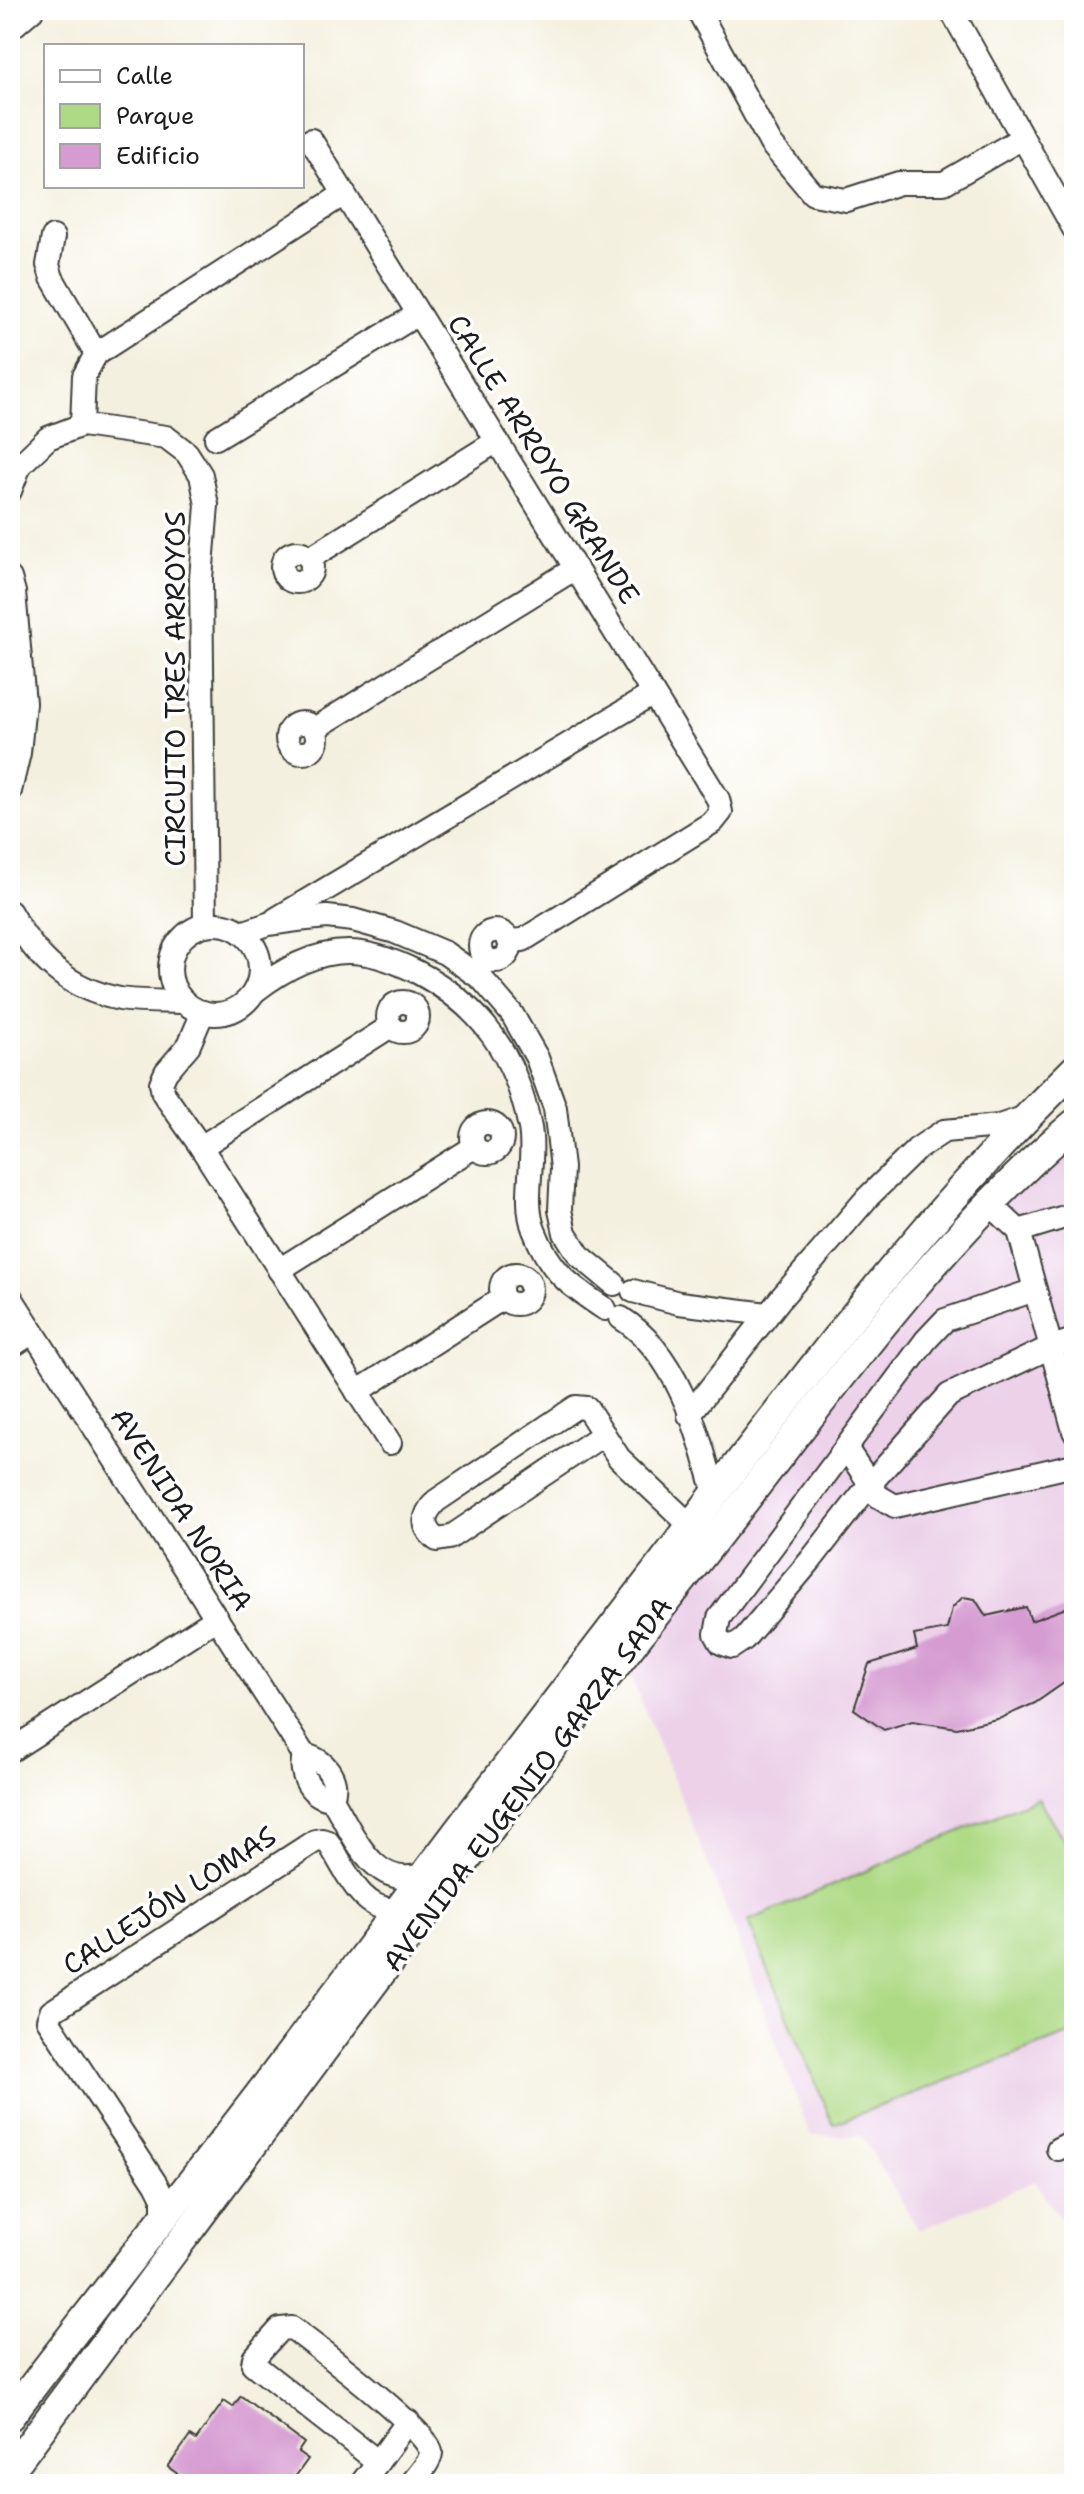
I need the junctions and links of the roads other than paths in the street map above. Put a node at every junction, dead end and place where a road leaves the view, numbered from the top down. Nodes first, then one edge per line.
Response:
1 (32, 10) edge
2 (698, 10) edge
3 (951, 10) edge
4 (10, 29) edge
5 (1022, 138) junction
6 (311, 140) dead end
7 (344, 194) junction
8 (1074, 229) edge
9 (53, 237) dead end
10 (418, 314) junction
11 (96, 354) junction
12 (82, 425) junction
13 (216, 438) dead end
14 (497, 441) junction
15 (15, 469) edge
16 (10, 491) edge
17 (310, 558) dead end
18 (576, 568) junction
19 (10, 578) edge
20 (653, 694) junction
21 (314, 729) dead end
22 (10, 791) edge
23 (344, 876) junction
24 (10, 912) edge
25 (353, 920) junction
26 (268, 924) junction
27 (205, 925) junction
28 (242, 933) junction
29 (509, 941) dead end
30 (255, 991) junction
31 (193, 1007) junction
32 (391, 1026) dead end
33 (1074, 1070) edge
34 (1027, 1116) junction
35 (1074, 1124) edge
36 (201, 1147) junction
37 (474, 1147) dead end
38 (989, 1203) junction
39 (1074, 1214) edge
40 (1019, 1231) junction
41 (279, 1270) junction
42 (1035, 1290) junction
43 (10, 1296) edge
44 (503, 1298) dead end
45 (664, 1299) junction
46 (767, 1314) junction
47 (33, 1332) junction
48 (646, 1336) junction
49 (1074, 1340) edge
50 (10, 1347) edge
51 (1051, 1347) junction
52 (357, 1392) junction
53 (689, 1415) junction
54 (1074, 1431) edge
55 (604, 1434) junction
56 (390, 1443) dead end
57 (846, 1448) junction
58 (1074, 1465) edge
59 (870, 1484) junction
60 (715, 1494) junction
61 (691, 1526) junction
62 (217, 1618) junction
63 (10, 1751) edge
64 (423, 1874) junction
65 (397, 1909) junction
66 (163, 2219) junction
67 (10, 2416) edge
68 (408, 2421) junction
69 (378, 2462) junction
70 (10, 2471) edge
71 (361, 2484) edge
72 (411, 2484) edge

1 - 4 street
2 - 5 street
3 - 5 street
5 - 8 street
6 - 7 street, CALLE ARROYO GRANDE
7 - 10 street, CALLE ARROYO GRANDE
7 - 11 street
9 - 11 street
10 - 13 street
10 - 14 street, CALLE ARROYO GRANDE
11 - 12 street
12 - 15 street
12 - 27 street, CIRCUITO TRES ARROYOS
14 - 17 street
14 - 18 street, CALLE ARROYO GRANDE
15 - 16 street
18 - 20 street, CALLE ARROYO GRANDE
18 - 21 street
19 - 22 street
20 - 23 street
20 - 29 street, CALLE ARROYO GRANDE
23 - 25 street
23 - 26 street
24 - 31 street
25 - 26 street
25 - 45 street
26 - 28 street
27 - 28 street
27 - 31 street
28 - 30 street
30 - 31 street
30 - 48 street
31 - 36 street
32 - 36 street
33 - 34 main road, AVENIDA EUGENIO GARZA SADA
34 - 46 street
34 - 60 main road, AVENIDA EUGENIO GARZA SADA
35 - 38 main road, AVENIDA EUGENIO GARZA SADA
36 - 41 street
37 - 41 street
38 - 40 street
38 - 70 main road, AVENIDA EUGENIO GARZA SADA
39 - 40 street
40 - 42 street
41 - 52 street
42 - 51 street
42 - 57 street
43 - 47 street, AVENIDA NORIA
44 - 52 street
45 - 46 street
45 - 48 street
46 - 53 street
47 - 50 street
47 - 62 street, AVENIDA NORIA
48 - 53 street
49 - 51 street
51 - 54 street
51 - 59 street
52 - 56 street
53 - 60 street
55 - 55 street
55 - 61 street
57 - 59 street
57 - 59 street
58 - 59 street
60 - 61 main road, AVENIDA EUGENIO GARZA SADA
61 - 64 main road, AVENIDA EUGENIO GARZA SADA
62 - 63 street
62 - 64 street, AVENIDA NORIA
64 - 65 main road, AVENIDA EUGENIO GARZA SADA
65 - 66 main road, AVENIDA EUGENIO GARZA SADA
65 - 66 street, CALLEJÓN LOMAS
66 - 67 main road, AVENIDA EUGENIO GARZA SADA
68 - 69 street
68 - 69 street
68 - 72 street
69 - 71 street

